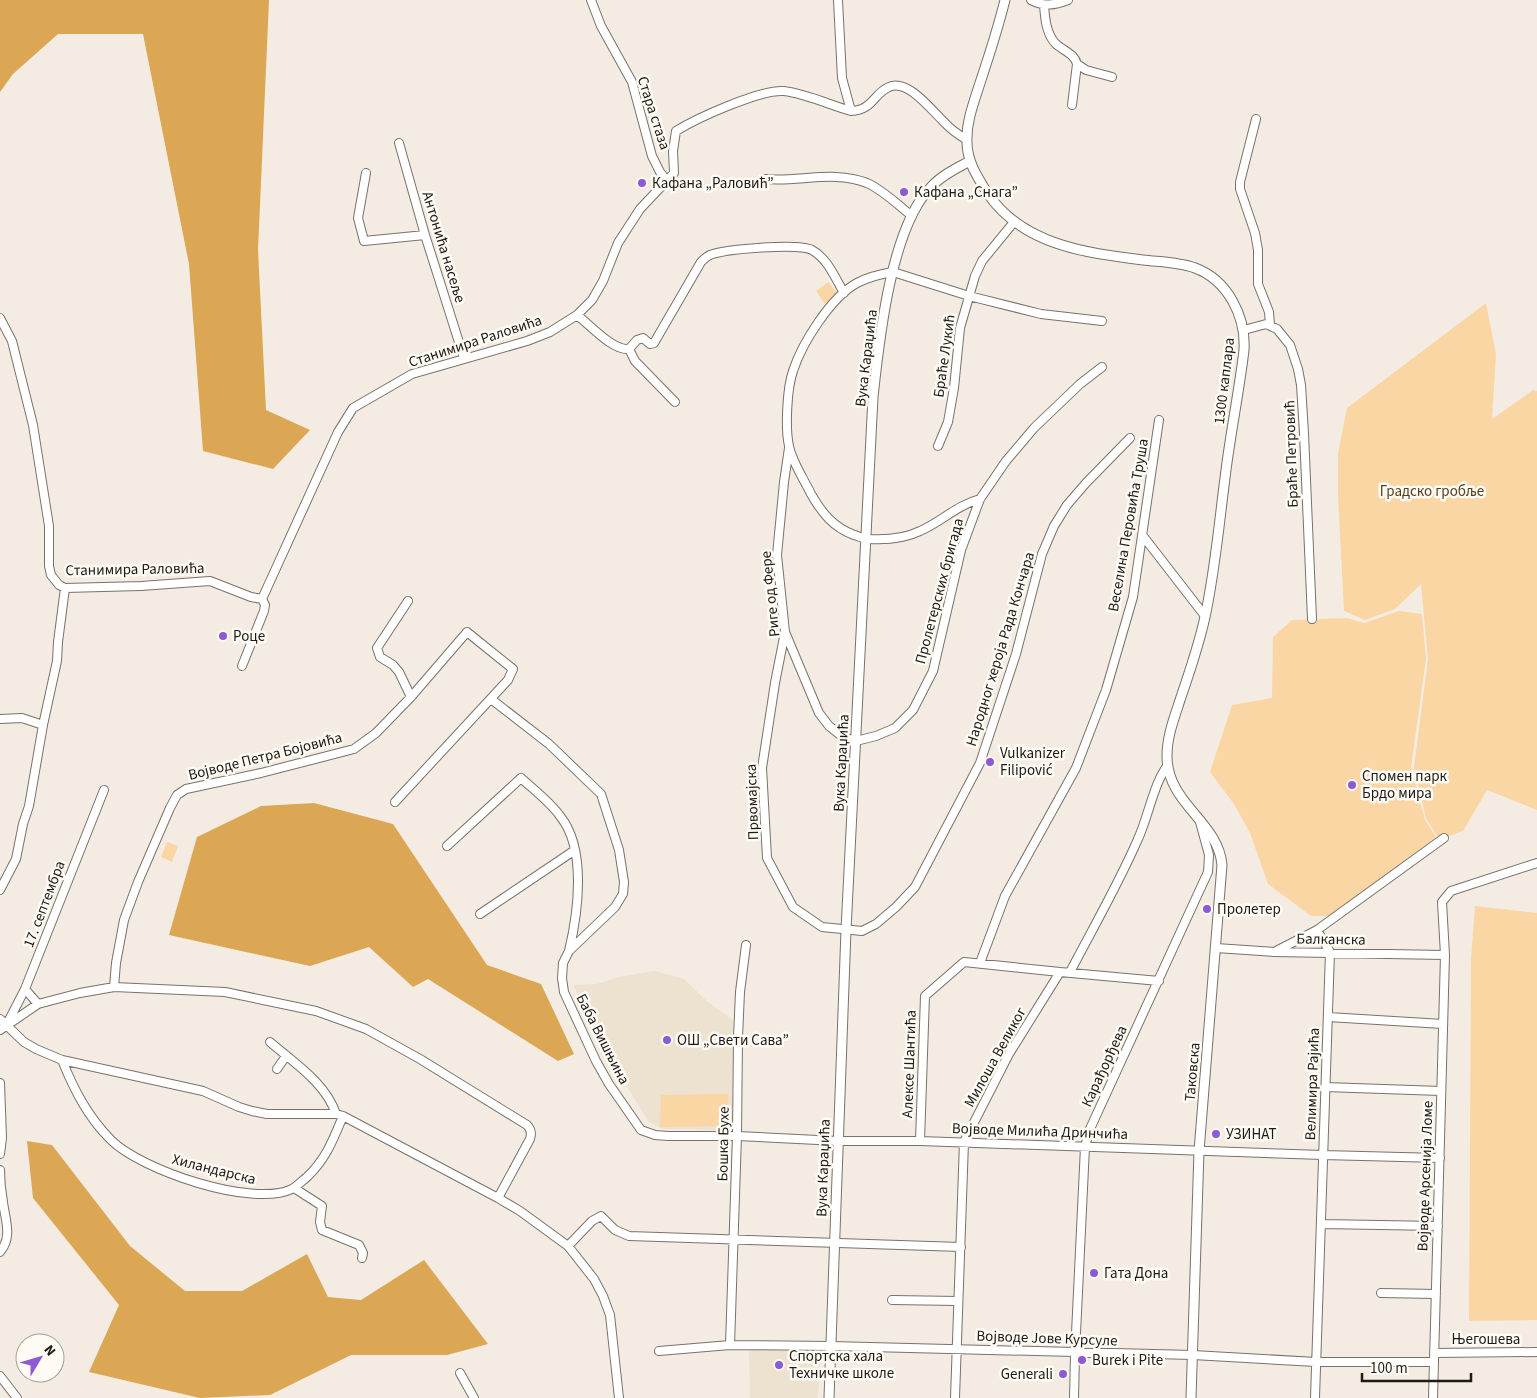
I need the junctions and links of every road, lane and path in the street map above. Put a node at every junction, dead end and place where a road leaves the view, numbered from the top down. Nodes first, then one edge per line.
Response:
1 (591, 0) edge
2 (838, 0) edge
3 (1005, 0) edge
4 (1031, 0) edge
5 (1068, 0) edge
6 (1044, 5) junction
7 (1077, 64) junction
8 (1112, 77) dead end
9 (1072, 105) dead end
10 (851, 112) junction
11 (1256, 118) dead end
12 (966, 140) junction
13 (399, 143) dead end
14 (970, 161) junction
15 (366, 173) dead end
16 (766, 179) dead end
17 (666, 180) junction
18 (912, 216) junction
19 (1014, 222) junction
20 (425, 235) junction
21 (893, 272) junction
22 (844, 293) junction
23 (968, 296) junction
24 (578, 315) junction
25 (0, 318) edge
26 (1102, 321) dead end
27 (1270, 325) junction
28 (1244, 330) junction
29 (629, 349) junction
30 (464, 358) junction
31 (1102, 367) dead end
32 (675, 402) dead end
33 (1159, 420) dead end
34 (1130, 438) dead end
35 (938, 446) dead end
36 (789, 448) junction
37 (980, 499) junction
38 (1143, 536) junction
39 (866, 539) junction
40 (65, 588) junction
41 (262, 599) junction
42 (408, 601) dead end
43 (1205, 616) junction
44 (1312, 619) dead end
45 (785, 632) junction
46 (242, 666) dead end
47 (411, 697) junction
48 (491, 699) junction
49 (0, 718) edge
50 (44, 725) junction
51 (856, 740) junction
52 (1168, 765) junction
53 (104, 790) dead end
54 (395, 802) dead end
55 (1200, 820) junction
56 (1444, 838) dead end
57 (447, 846) dead end
58 (575, 850) junction
59 (1537, 863) edge
60 (0, 890) edge
61 (480, 914) dead end
62 (846, 930) junction
63 (1317, 930) junction
64 (746, 944) dead end
65 (1216, 948) junction
66 (570, 951) junction
67 (1274, 952) junction
68 (1330, 952) junction
69 (1445, 955) junction
70 (980, 963) junction
71 (1060, 972) junction
72 (1070, 972) junction
73 (1159, 981) junction
74 (114, 987) junction
75 (25, 989) junction
76 (38, 1004) junction
77 (1328, 1017) junction
78 (0, 1019) edge
79 (1443, 1024) junction
80 (3, 1028) edge
81 (270, 1042) dead end
82 (286, 1056) junction
83 (62, 1060) junction
84 (277, 1069) dead end
85 (0, 1083) edge
86 (1326, 1087) junction
87 (1441, 1091) junction
88 (340, 1115) junction
89 (641, 1130) joint
90 (737, 1136) junction
91 (838, 1141) junction
92 (920, 1141) junction
93 (964, 1142) junction
94 (1085, 1147) junction
95 (1199, 1151) junction
96 (0, 1154) edge
97 (1323, 1155) junction
98 (1440, 1158) junction
99 (0, 1170) edge
100 (294, 1188) junction
101 (498, 1198) junction
102 (1321, 1224) junction
103 (1438, 1226) junction
104 (734, 1239) junction
105 (835, 1243) junction
106 (568, 1246) junction
107 (960, 1247) junction
108 (0, 1252) edge
109 (362, 1258) dead end
110 (1381, 1293) dead end
111 (1436, 1294) junction
112 (892, 1300) dead end
113 (958, 1301) junction
114 (730, 1345) junction
115 (830, 1346) junction
116 (956, 1350) junction
117 (659, 1351) dead end
118 (1537, 1352) edge
119 (1434, 1353) junction
120 (1075, 1354) junction
121 (1193, 1355) junction
122 (1316, 1362) junction
123 (1434, 1362) junction
124 (460, 1373) dead end
125 (0, 1376) edge
126 (17, 1398) edge
127 (474, 1398) edge
128 (619, 1398) edge
129 (830, 1398) edge
130 (954, 1398) edge
131 (1074, 1398) edge
132 (1191, 1398) edge
133 (1315, 1398) edge
134 (1433, 1398) edge

1 - 17 street, Стара стаза
2 - 10 street
3 - 12 street
4 - 6 street
5 - 6 street
6 - 7 street
7 - 8 street
7 - 9 street
10 - 12 street
10 - 17 street, Станимира Раловића
11 - 27 street
12 - 14 street, 1300 каплара
13 - 20 street, Антонића насеље
14 - 18 street, Вука Караџића
14 - 19 street, 1300 каплара
15 - 20 street
16 - 18 street
17 - 24 street, Станимира Раловића
18 - 21 street, Вука Караџића
19 - 23 street, Браће Лукић
19 - 28 street, 1300 каплара
20 - 30 street, Антонића насеље
21 - 22 street
21 - 23 street
21 - 39 street, Вука Караџића
22 - 29 street
22 - 36 street
23 - 26 street
23 - 35 street, Браће Лукић
24 - 29 street
24 - 30 street, Станимира Раловића
25 - 40 street, Станимира Раловића
27 - 28 street
27 - 44 street, Браће Петровић
28 - 43 street, 1300 каплара
29 - 32 street
30 - 41 street, Станимира Раловића
31 - 37 street, Пролетерских бригада
33 - 38 street, Веселина Перовића Труша
34 - 62 street, Народног хероја Рада Кончара
36 - 39 street
36 - 45 street, Риге од Фере
37 - 39 street
37 - 51 street, Пролетерских бригада
38 - 43 street
38 - 70 street, Веселина Перовића Труша
39 - 51 street, Вука Караџића
40 - 41 street, Станимира Раловића
40 - 50 street
41 - 46 street
42 - 47 street
43 - 52 street, 1300 каплара
45 - 51 street, Риге од Фере
45 - 62 street, Првомајска
47 - 48 street
47 - 74 street, Војводе Петра Бојовића
48 - 54 street
48 - 66 street, Баба Вишњина
49 - 50 street
50 - 60 street
51 - 62 street, Вука Караџића
52 - 55 street, Таковска
52 - 72 street
53 - 75 street, 17. септембра
55 - 65 street, Таковска
55 - 73 street, Карађорђева
56 - 63 street
57 - 58 street
58 - 61 street
58 - 66 street
59 - 69 street, Војводе Арсенија Ломе
62 - 91 street, Вука Караџића
63 - 67 street
63 - 68 street
64 - 90 street, Бошка Бухе
65 - 67 street, Балканска
65 - 95 street, Таковска
66 - 89 street, Баба Вишњина
67 - 68 street, Балканска
68 - 69 street, Балканска
68 - 77 street, Велимира Рајића
69 - 79 street, Војводе Арсенија Ломе
70 - 71 street, Алексе Шантића
70 - 92 street, Алексе Шантића
71 - 72 street
71 - 93 street, Милоша Великог
72 - 73 street
73 - 94 street, Карађорђева
74 - 76 street
74 - 101 street
75 - 76 street
75 - 80 street, 17. септембра
76 - 80 street
77 - 79 street
77 - 86 street, Велимира Рајића
78 - 80 street
79 - 87 street, Војводе Арсенија Ломе
80 - 83 street
81 - 82 street
82 - 84 street
82 - 88 street
83 - 88 street
83 - 100 street, Хиландарска
85 - 96 street
86 - 87 street
86 - 97 street, Велимира Рајића
87 - 98 street, Војводе Арсенија Ломе
88 - 100 street, Хиландарска
88 - 101 street
89 - 90 street, Војводе Милића Дринчића
90 - 91 street, Војводе Милића Дринчића
90 - 104 street, Бошка Бухе
91 - 92 street, Војводе Милића Дринчића
91 - 105 street, Вука Караџића
92 - 93 street, Војводе Милића Дринчића
93 - 94 street, Војводе Милића Дринчића
93 - 107 street, Милоша Великог
94 - 95 street, Војводе Милића Дринчића
94 - 120 street, Карађорђева
95 - 97 street, Војводе Милића Дринчића
95 - 121 street, Таковска
97 - 98 street, Војводе Милића Дринчића
97 - 102 street, Велимира Рајића
98 - 103 street, Војводе Арсенија Ломе
99 - 108 street
100 - 109 street
101 - 106 street
102 - 103 street
102 - 122 street, Велимира Рајића
103 - 111 street, Војводе Арсенија Ломе
104 - 105 street
104 - 106 street
104 - 114 street, Бошка Бухе
105 - 107 street
105 - 115 street, Вука Караџића
106 - 128 street
107 - 113 street, Милоша Великог
110 - 111 street
111 - 119 street, Војводе Арсенија Ломе
112 - 113 street
113 - 116 street, Милоша Великог
114 - 115 street, Војводе Јове Курсуле
114 - 117 street, Војводе Јове Курсуле
115 - 116 street, Војводе Јове Курсуле
115 - 129 street, Вука Караџића
116 - 120 street, Војводе Јове Курсуле
116 - 130 street, Милоша Великог
118 - 119 street, Његошева
119 - 123 street, Војводе Арсенија Ломе
120 - 121 street, Војводе Јове Курсуле
120 - 131 street, Карађорђева
121 - 122 street, Војводе Јове Курсуле
121 - 132 street, Таковска
122 - 123 street, Војводе Јове Курсуле
122 - 133 street, Велимира Рајића
123 - 134 street, Војводе Арсенија Ломе
124 - 127 street
125 - 126 street

